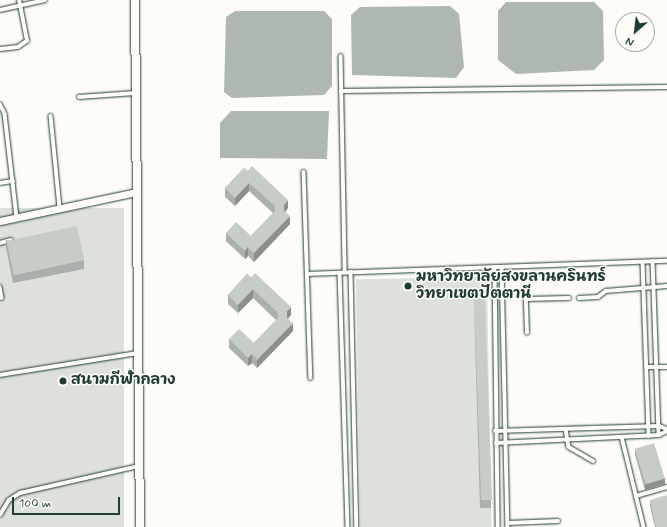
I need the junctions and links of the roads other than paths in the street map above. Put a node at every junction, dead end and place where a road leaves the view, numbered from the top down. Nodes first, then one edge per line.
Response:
1 (19, 0) edge
2 (45, 0) edge
3 (135, 0) edge
4 (20, 6) junction
5 (0, 10) edge
6 (0, 49) edge
7 (341, 56) dead end
8 (667, 87) edge
9 (341, 91) junction
10 (136, 93) junction
11 (79, 97) dead end
12 (0, 104) edge
13 (51, 116) dead end
14 (304, 172) dead end
15 (13, 181) junction
16 (0, 183) edge
17 (138, 192) junction
18 (60, 209) junction
19 (17, 218) junction
20 (0, 221) edge
21 (14, 240) edge
22 (0, 243) edge
23 (653, 261) junction
24 (667, 261) edge
25 (643, 262) junction
26 (495, 267) junction
27 (502, 267) junction
28 (351, 272) junction
29 (342, 273) junction
30 (307, 274) junction
31 (667, 286) edge
32 (0, 287) edge
33 (655, 287) junction
34 (645, 288) junction
35 (2, 298) dead end
36 (569, 298) dead end
37 (579, 298) dead end
38 (527, 333) dead end
39 (137, 353) junction
40 (647, 367) junction
41 (658, 367) junction
42 (667, 367) edge
43 (0, 375) edge
44 (311, 378) dead end
45 (648, 426) junction
46 (658, 426) junction
47 (566, 429) junction
48 (667, 430) edge
49 (495, 431) junction
50 (505, 431) junction
51 (659, 435) junction
52 (649, 436) junction
53 (622, 437) junction
54 (567, 440) junction
55 (496, 443) junction
56 (506, 443) junction
57 (593, 461) dead end
58 (139, 466) junction
59 (667, 487) edge
60 (636, 496) junction
61 (0, 504) edge
62 (4, 507) junction
63 (0, 515) edge
64 (558, 521) dead end
65 (508, 525) edge
66 (140, 527) edge
67 (348, 527) edge
68 (357, 527) edge
69 (498, 527) edge
70 (644, 527) edge

1 - 4 lane
2 - 4 lane
3 - 10 street
4 - 5 lane
4 - 6 lane
7 - 9 lane
8 - 9 lane
9 - 29 lane
10 - 11 lane
10 - 17 street
12 - 15 lane
13 - 18 lane
14 - 30 lane
15 - 16 lane
15 - 19 lane
17 - 18 street
17 - 39 street
18 - 19 street
19 - 20 street
21 - 22 lane
23 - 24 lane
23 - 25 lane
23 - 33 lane
25 - 27 lane
25 - 34 lane
26 - 27 lane
26 - 28 lane
26 - 49 lane
27 - 50 lane
28 - 29 lane
28 - 68 lane
29 - 30 lane
29 - 67 lane
30 - 44 lane
31 - 33 lane
32 - 35 lane
33 - 34 lane
33 - 41 lane
34 - 37 lane
34 - 40 lane
36 - 38 lane
39 - 43 lane
39 - 58 street
40 - 41 lane
40 - 45 lane
41 - 42 lane
41 - 46 lane
45 - 46 lane
45 - 47 lane
45 - 52 lane
46 - 48 lane
46 - 51 lane
47 - 50 lane
47 - 54 lane
48 - 51 lane
49 - 50 lane
49 - 55 lane
50 - 56 lane
51 - 52 lane
52 - 53 lane
53 - 54 lane
53 - 60 lane
54 - 56 lane
54 - 57 lane
55 - 56 lane
55 - 69 lane
56 - 65 lane
58 - 62 lane
58 - 66 street
59 - 60 lane
60 - 70 lane
61 - 62 lane
62 - 63 lane
64 - 65 lane

